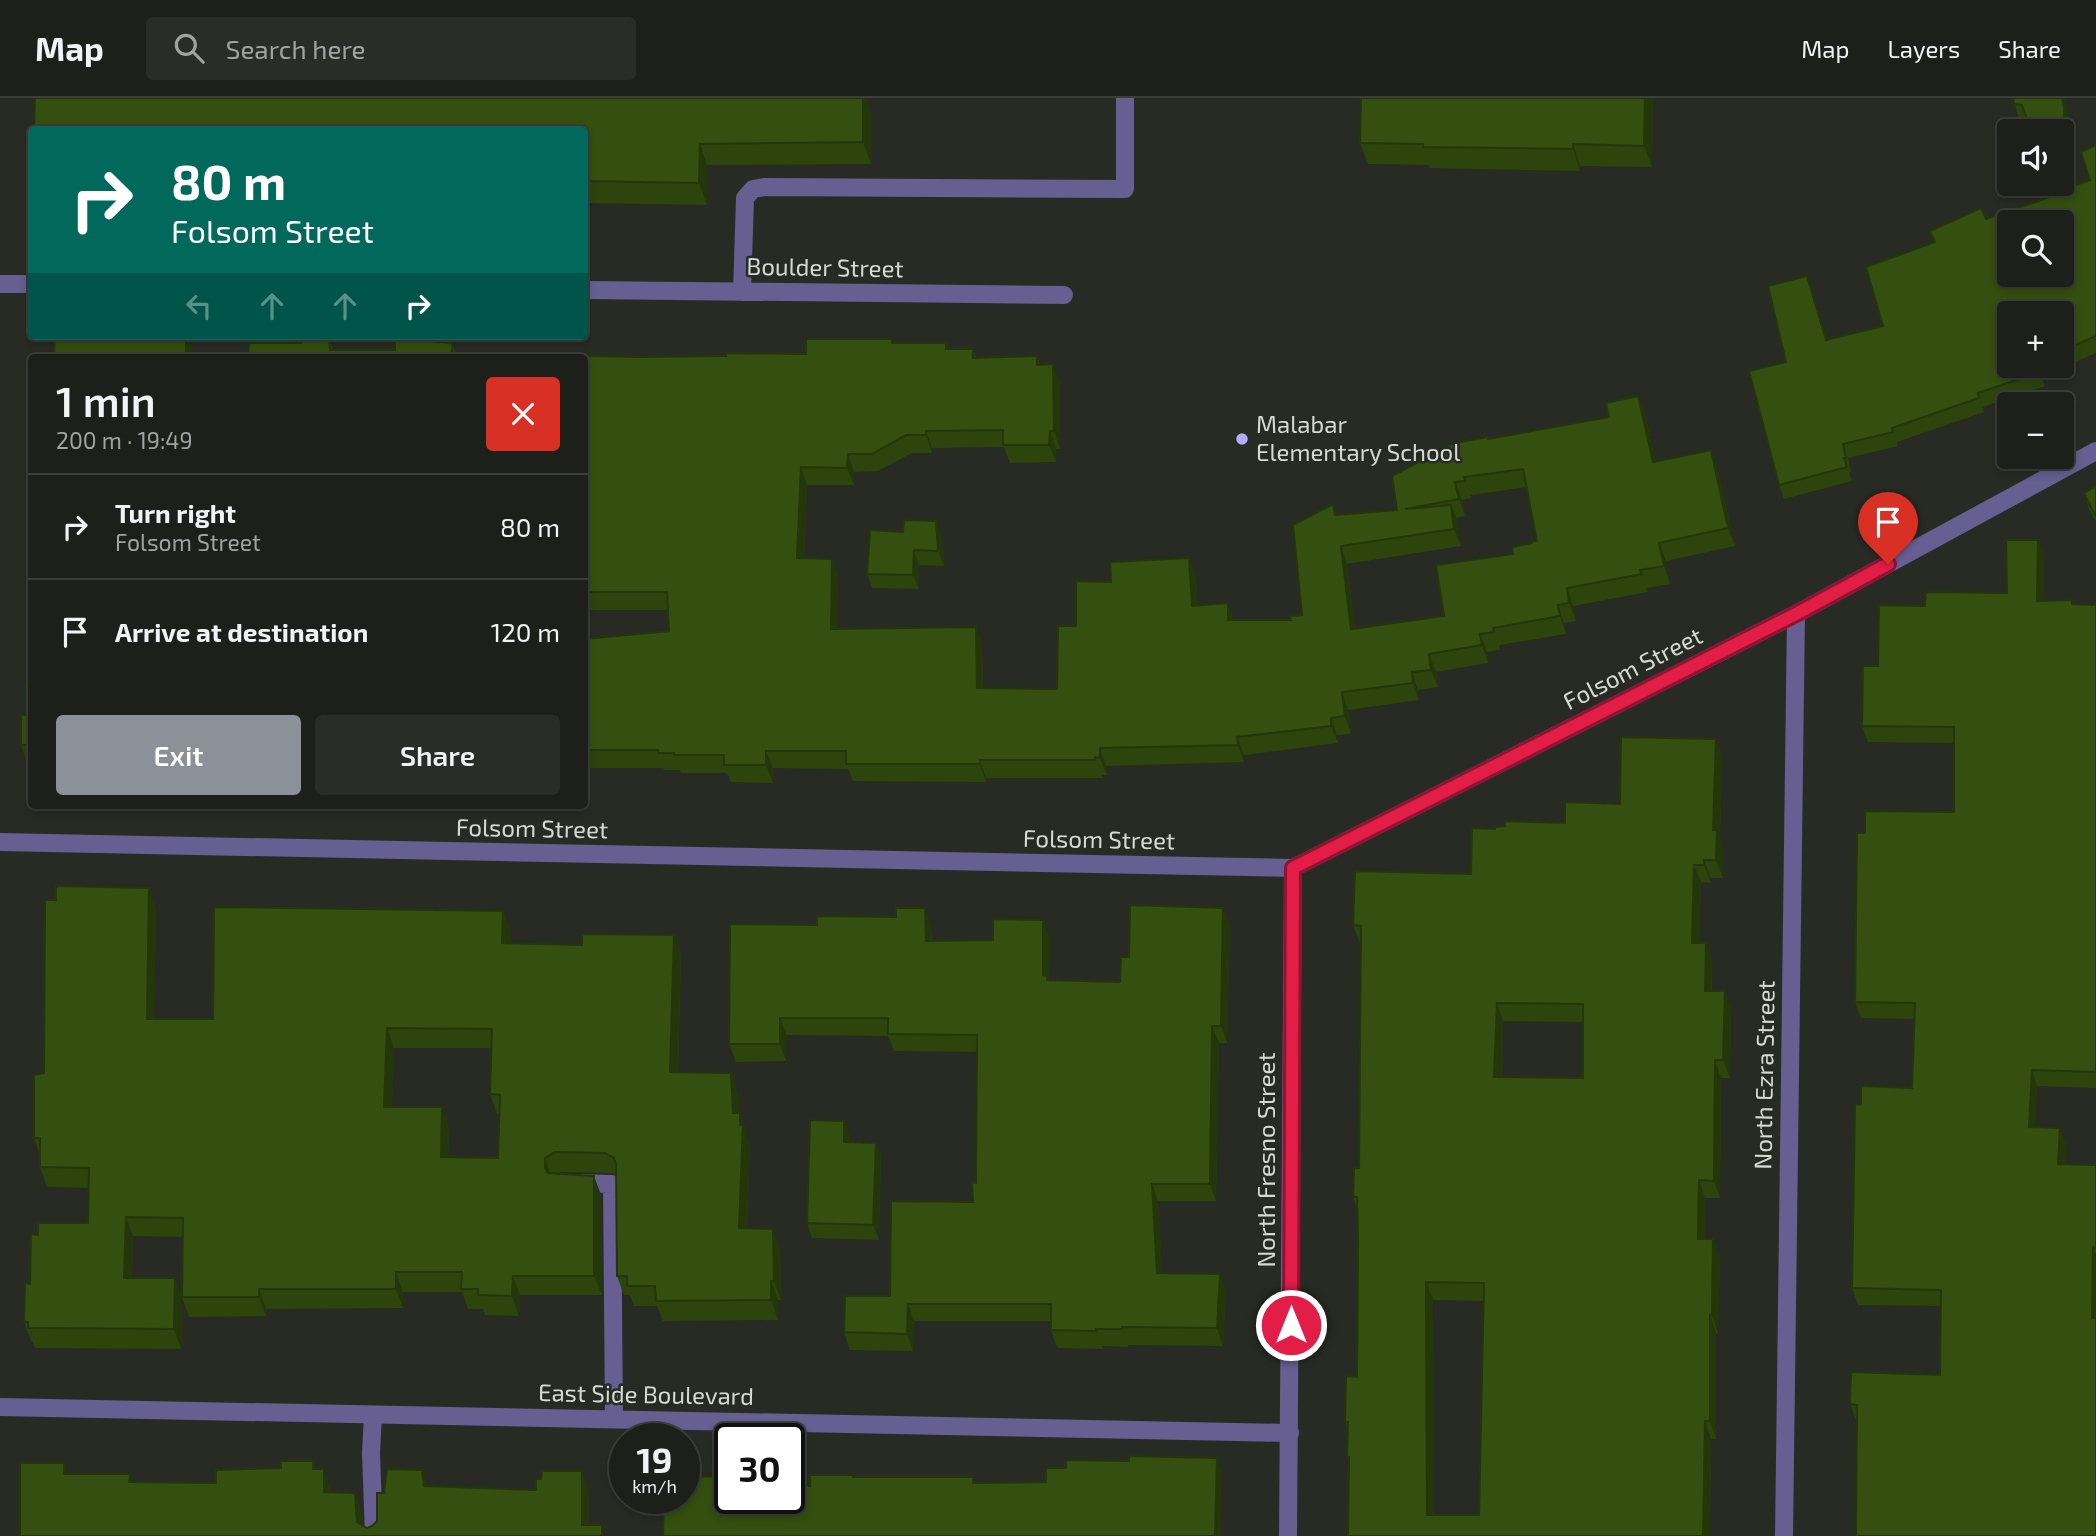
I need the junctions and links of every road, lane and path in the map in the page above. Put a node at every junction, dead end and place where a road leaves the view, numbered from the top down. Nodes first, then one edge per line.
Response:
1 (1125, 98) edge
2 (0, 284) edge
3 (28, 284) edge
4 (588, 290) edge
5 (742, 292) junction
6 (1064, 295) dead end
7 (2096, 451) edge
8 (1796, 614) junction
9 (0, 842) edge
10 (1293, 868) junction
11 (562, 1183) edge
12 (0, 1408) edge
13 (373, 1415) junction
14 (614, 1419) junction
15 (1290, 1433) junction
16 (374, 1536) edge
17 (1289, 1536) edge
18 (1784, 1536) edge

1 - 5 street
2 - 3 street
4 - 5 street, Boulder Street
5 - 6 street, Boulder Street
7 - 8 street, Folsom Street
8 - 10 street, Folsom Street
8 - 18 street, North Ezra Street
9 - 10 street, Folsom Street
10 - 15 street, North Fresno Street
11 - 14 street
12 - 13 street, East Side Boulevard
13 - 14 street, East Side Boulevard
13 - 16 street
14 - 15 street, East Side Boulevard
15 - 17 street, North Fresno Street

